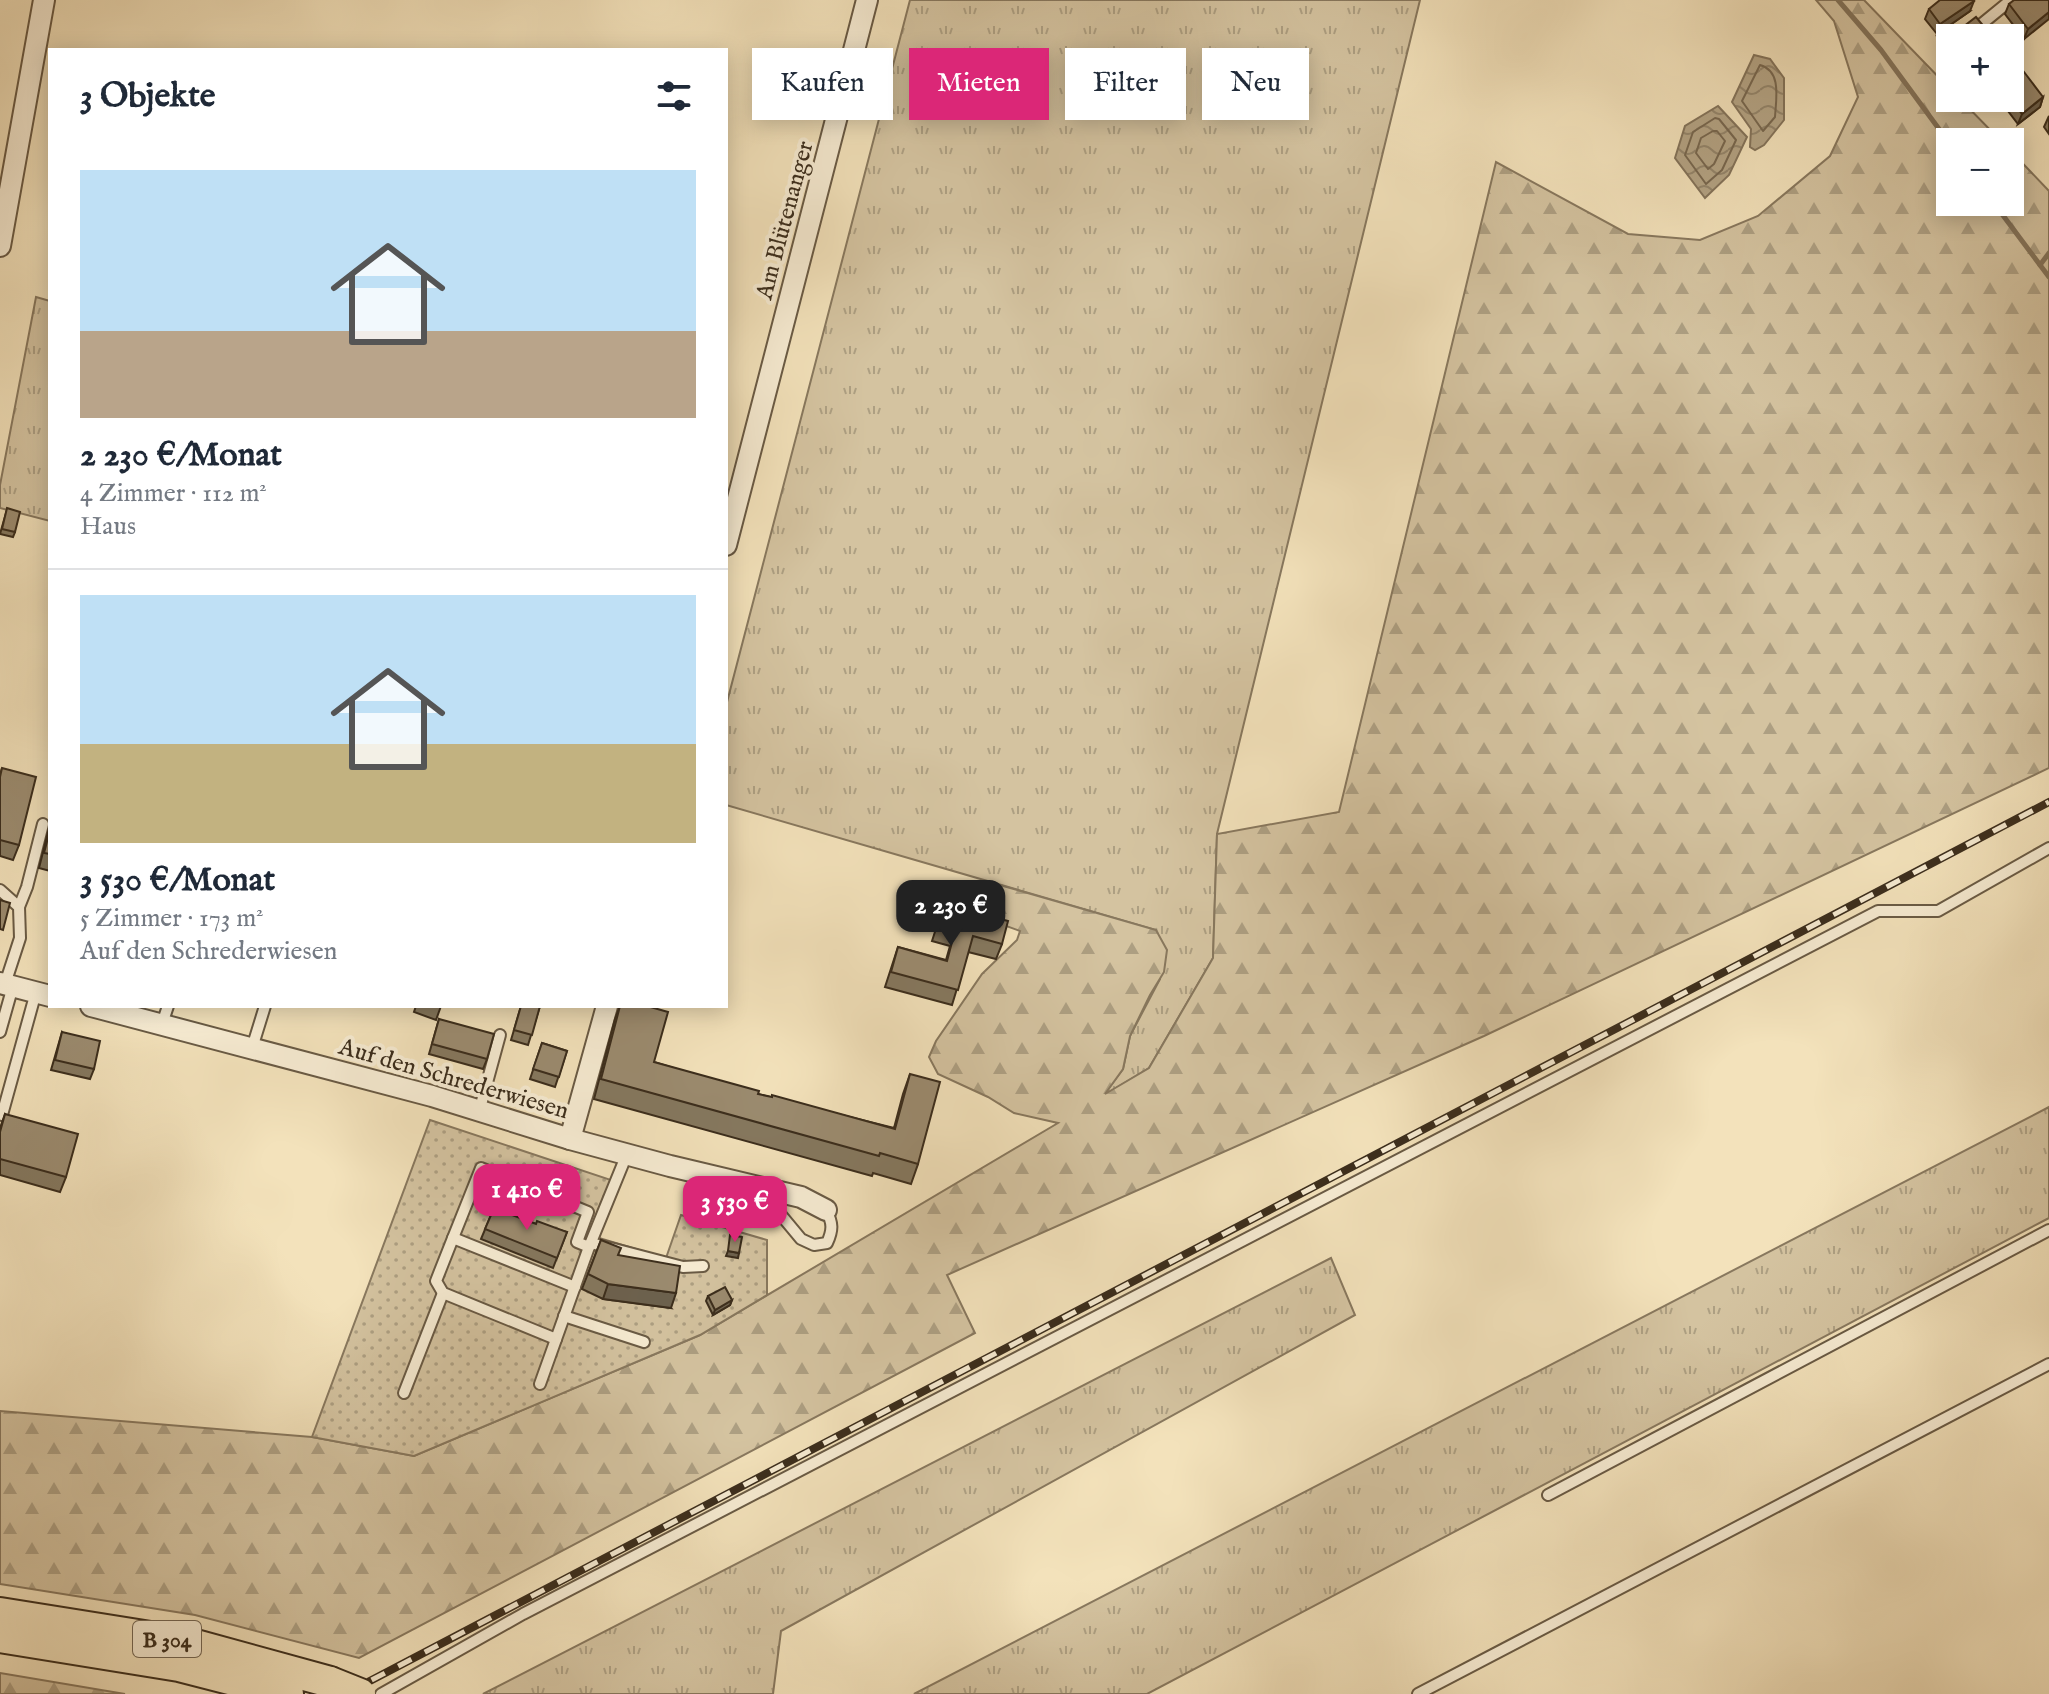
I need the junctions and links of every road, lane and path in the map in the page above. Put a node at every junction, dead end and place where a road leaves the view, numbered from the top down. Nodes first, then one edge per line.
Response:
1 (44, 0) edge
2 (867, 0) edge
3 (2011, 0) edge
4 (1982, 24) edge
5 (0, 246) edge
6 (728, 537) edge
7 (43, 824) dead end
8 (2049, 848) edge
9 (0, 890) edge
10 (19, 907) junction
11 (6, 985) edge
12 (43, 994) edge
13 (107, 1008) edge
14 (264, 1008) edge
15 (606, 1008) edge
16 (165, 1015) edge
17 (0, 1032) edge
18 (500, 1035) dead end
19 (252, 1048) junction
20 (479, 1112) junction
21 (2, 1115) edge
22 (570, 1139) junction
23 (627, 1154) junction
24 (757, 1186) junction
25 (826, 1210) joint
26 (2049, 1230) edge
27 (453, 1238) junction
28 (590, 1245) junction
29 (703, 1266) dead end
30 (575, 1287) junction
31 (443, 1293) junction
32 (564, 1316) junction
33 (556, 1339) junction
34 (644, 1342) dead end
35 (2049, 1364) edge
36 (540, 1384) dead end
37 (404, 1393) dead end
38 (1548, 1495) dead end
39 (0, 1613) edge
40 (0, 1637) edge
41 (288, 1694) edge
42 (360, 1694) edge
43 (381, 1694) edge
44 (1418, 1694) edge

1 - 5 street
2 - 6 street, Am Blütenanger
3 - 4 lane
7 - 10 lane
8 - 43 lane
9 - 10 lane
10 - 11 lane
11 - 12 street
11 - 17 lane
12 - 21 lane
13 - 16 street, Auf den Schrederwiesen
14 - 19 lane
15 - 22 street
16 - 19 street, Auf den Schrederwiesen
18 - 20 lane
19 - 20 street, Auf den Schrederwiesen
20 - 22 street, Auf den Schrederwiesen
22 - 23 street, Auf den Schrederwiesen
23 - 24 street, Auf den Schrederwiesen
23 - 28 lane
24 - 25 street, Auf den Schrederwiesen
24 - 25 lane, Auf den Schrederwiesen
26 - 38 lane
27 - 28 lane
27 - 30 lane
27 - 31 lane
28 - 29 lane
28 - 30 lane
30 - 32 lane
31 - 33 lane
31 - 37 lane
32 - 33 lane
32 - 34 lane
33 - 36 lane
35 - 44 lane
39 - 42 main road, B 304, bridge
40 - 41 main road, B 304

